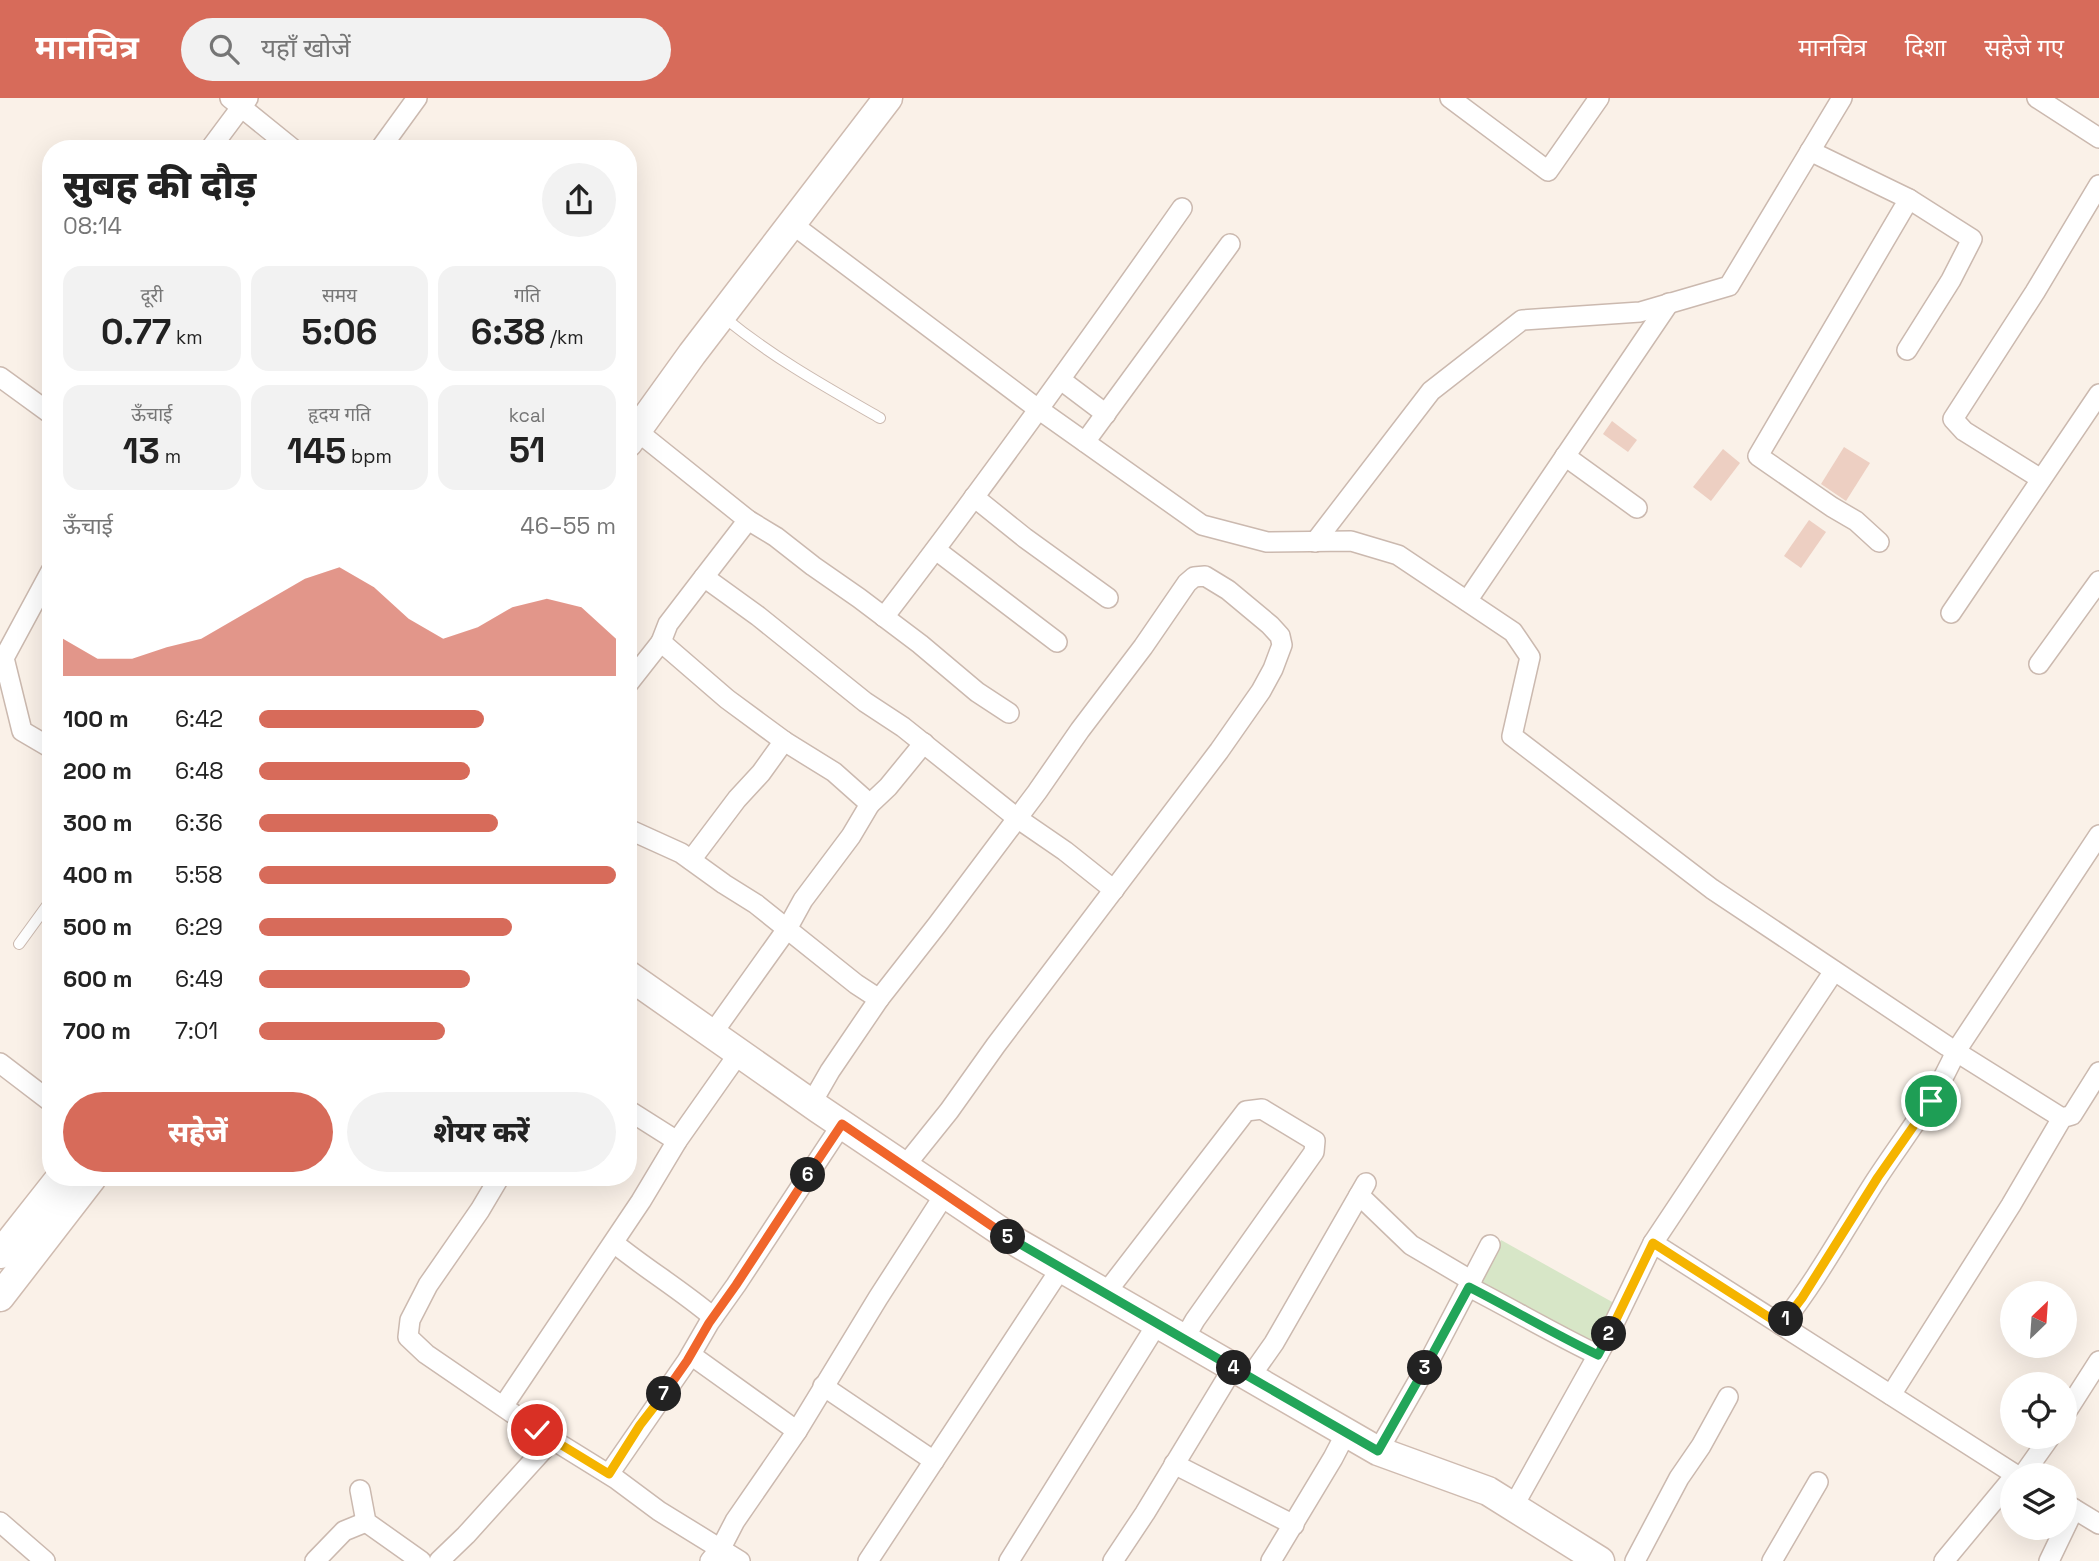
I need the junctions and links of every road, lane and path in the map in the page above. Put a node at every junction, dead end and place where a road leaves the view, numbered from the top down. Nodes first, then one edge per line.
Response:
1 (417, 98) edge
2 (888, 98) edge
3 (1450, 98) edge
4 (1599, 98) edge
5 (1842, 98) edge
6 (2038, 98) edge
7 (240, 101) edge
8 (2099, 138) edge
9 (216, 140) edge
10 (283, 140) edge
11 (387, 140) edge
12 (1810, 151) junction
13 (2099, 185) edge
14 (1909, 199) junction
15 (1182, 208) dead end
16 (792, 224) junction
17 (1230, 244) dead end
18 (1668, 303) junction
19 (722, 315) junction
20 (1907, 350) dead end
21 (0, 377) edge
22 (1061, 380) junction
23 (2099, 394) edge
24 (42, 407) edge
25 (1040, 410) junction
26 (1106, 414) junction
27 (880, 418) dead end
28 (2092, 418) edge
29 (637, 430) edge
30 (637, 441) edge
31 (1085, 442) junction
32 (1565, 456) junction
33 (2041, 480) junction
34 (974, 497) junction
35 (1637, 508) dead end
36 (748, 520) junction
37 (1315, 542) junction
38 (1879, 542) dead end
39 (936, 550) junction
40 (704, 576) junction
41 (2099, 581) edge
42 (42, 587) edge
43 (1108, 598) dead end
44 (1468, 601) junction
45 (1951, 612) dead end
46 (884, 617) junction
47 (661, 642) junction
48 (1057, 642) dead end
49 (2, 657) edge
50 (2039, 664) dead end
51 (637, 673) edge
52 (1009, 713) dead end
53 (0, 718) edge
54 (22, 731) junction
55 (784, 741) junction
56 (42, 743) edge
57 (924, 743) junction
58 (870, 804) junction
59 (1017, 818) junction
60 (637, 833) edge
61 (2099, 835) edge
62 (691, 860) junction
63 (1114, 890) junction
64 (42, 912) edge
65 (787, 929) junction
66 (19, 944) dead end
67 (1834, 971) junction
68 (637, 981) edge
69 (879, 999) junction
70 (712, 1034) junction
71 (1956, 1051) junction
72 (739, 1053) junction
73 (0, 1063) edge
74 (2099, 1072) edge
75 (42, 1095) edge
76 (811, 1104) junction
77 (637, 1116) edge
78 (2062, 1118) junction
79 (842, 1124) junction
80 (677, 1142) junction
81 (904, 1167) junction
82 (54, 1186) edge
83 (86, 1186) edge
84 (494, 1186) edge
85 (945, 1194) junction
86 (614, 1243) junction
87 (1653, 1243) junction
88 (1490, 1245) dead end
89 (0, 1254) edge
90 (1061, 1268) junction
91 (1470, 1284) junction
92 (1105, 1294) junction
93 (0, 1297) edge
94 (713, 1317) junction
95 (1157, 1324) junction
96 (1781, 1325) junction
97 (1184, 1339) junction
98 (691, 1355) junction
99 (1598, 1355) junction
100 (2099, 1361) edge
101 (1242, 1372) junction
102 (2093, 1383) edge
103 (823, 1386) junction
104 (1891, 1395) junction
105 (1728, 1397) dead end
106 (2077, 1401) edge
107 (504, 1405) junction
108 (797, 1431) junction
109 (1346, 1433) junction
110 (552, 1440) junction
111 (2040, 1449) edge
112 (1378, 1451) junction
113 (934, 1461) junction
114 (2028, 1463) edge
115 (1174, 1464) junction
116 (2000, 1465) edge
117 (609, 1474) junction
118 (1818, 1482) dead end
119 (360, 1490) dead end
120 (2000, 1496) edge
121 (1513, 1507) junction
122 (2077, 1510) edge
123 (0, 1522) edge
124 (366, 1522) junction
125 (2099, 1524) edge
126 (1294, 1525) junction
127 (2057, 1540) edge
128 (715, 1554) edge
129 (45, 1561) edge
130 (315, 1561) edge
131 (421, 1561) edge
132 (439, 1561) edge
133 (740, 1561) edge
134 (868, 1561) edge
135 (1009, 1561) edge
136 (1113, 1561) edge
137 (1271, 1561) edge
138 (1600, 1561) edge
139 (1635, 1561) edge
140 (1772, 1561) edge
141 (1944, 1561) edge
142 (2049, 1561) edge

1 - 11 street
2 - 16 street
3 - 4 street
5 - 12 street
6 - 8 street
7 - 9 street
7 - 10 street
12 - 14 street
12 - 18 street
13 - 33 street
14 - 20 street
14 - 38 street
15 - 22 street
16 - 19 street
16 - 25 street
17 - 26 street
18 - 32 street
18 - 37 street
19 - 27 lane
19 - 29 street
21 - 24 street
22 - 25 street
22 - 26 street
23 - 28 street
25 - 31 street
25 - 34 street
26 - 31 street
28 - 33 street
30 - 36 street
31 - 37 street
32 - 35 street
32 - 44 street
33 - 45 street
34 - 39 street
34 - 43 street
36 - 40 street
36 - 46 street
37 - 44 street
39 - 46 street
39 - 48 street
40 - 47 street
40 - 57 street
41 - 50 street
42 - 49 street
44 - 67 street
46 - 52 street
47 - 51 street
47 - 55 street
49 - 54 street
53 - 54 street
54 - 56 street
55 - 58 street
55 - 62 street
57 - 58 street
57 - 59 street
58 - 65 street
59 - 63 street
59 - 63 street
59 - 69 street
60 - 62 street
61 - 71 street
62 - 65 street
63 - 81 street
64 - 66 lane
65 - 69 street
65 - 70 street
67 - 71 street
67 - 87 street
68 - 70 street
69 - 76 street
70 - 72 street
71 - 78 street
71 - 96 street
72 - 76 street
72 - 80 street
73 - 75 street
74 - 78 street
76 - 79 street
77 - 80 street
78 - 104 street
79 - 81 street
79 - 94 street
80 - 86 street
81 - 85 street
82 - 89 street
83 - 93 street
84 - 107 street
85 - 90 street
85 - 103 street
86 - 94 street
86 - 107 street
87 - 96 street
87 - 99 street
88 - 91 street
90 - 92 street
90 - 113 street
91 - 99 street
91 - 101 street
91 - 112 street
92 - 95 street
92 - 97 street
94 - 98 street
95 - 97 street
95 - 135 street
96 - 104 street
97 - 101 street
98 - 108 street
98 - 117 street
99 - 121 street
100 - 102 street
101 - 109 street
101 - 115 street
102 - 106 street
103 - 108 street
103 - 113 street
104 - 116 street
105 - 139 street
107 - 110 street
108 - 128 street
109 - 112 street
109 - 126 street
110 - 117 street
110 - 132 street
111 - 114 street
112 - 121 street
113 - 134 street
115 - 126 street
115 - 136 street
117 - 128 street
118 - 140 street
119 - 124 street
120 - 141 street
121 - 138 street
122 - 125 street
123 - 129 street
124 - 130 street
124 - 131 street
126 - 137 street
127 - 142 street
128 - 133 street

